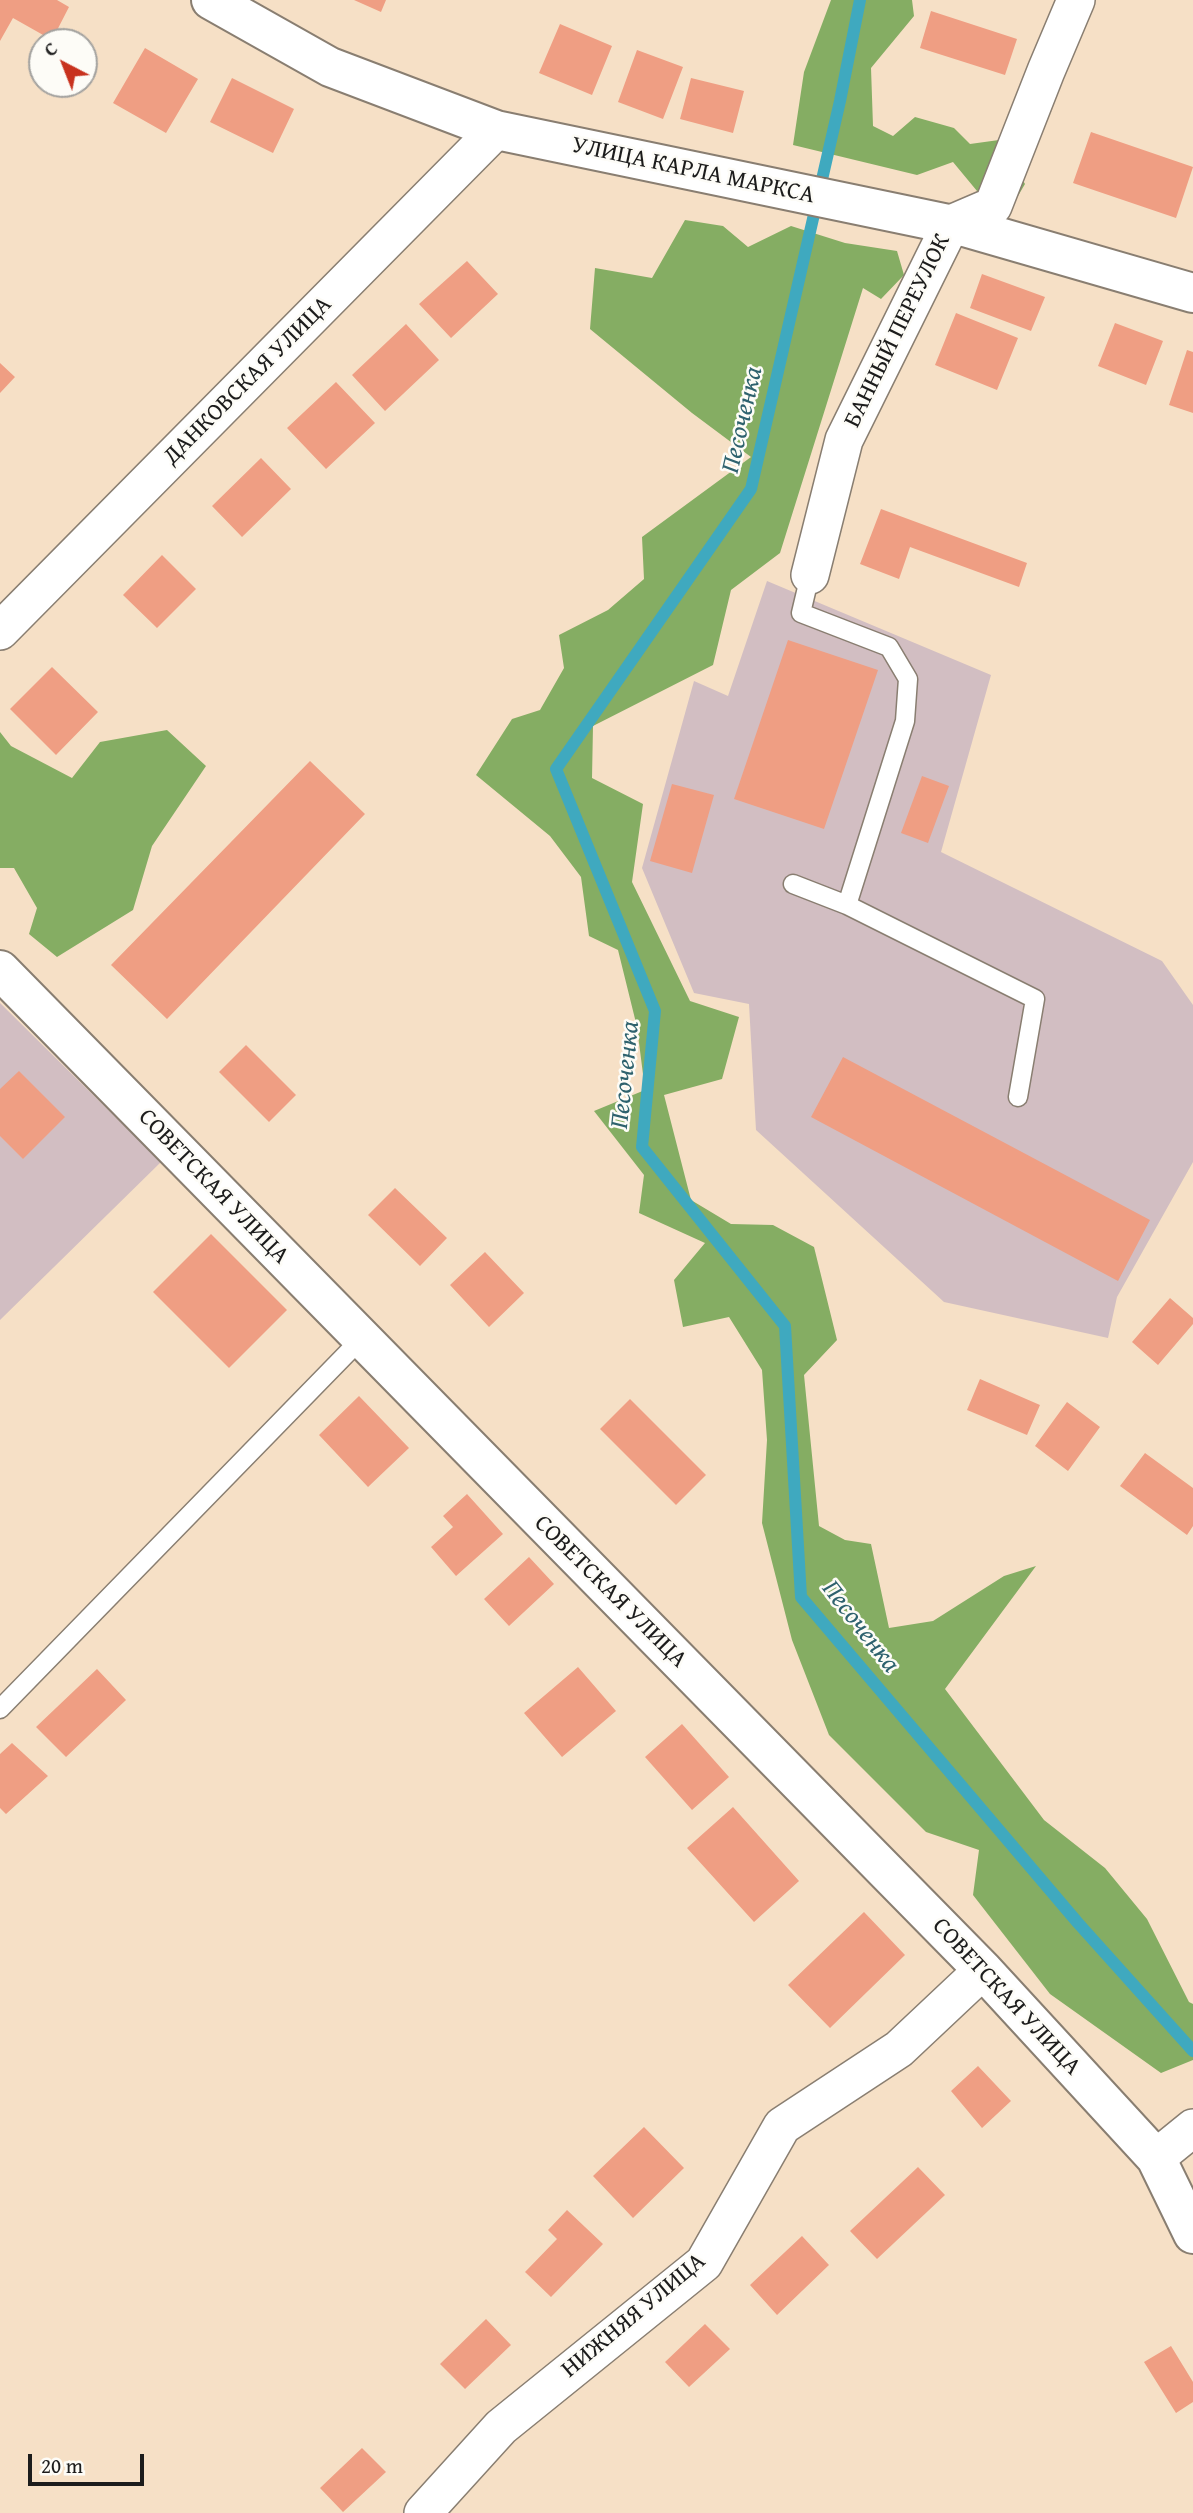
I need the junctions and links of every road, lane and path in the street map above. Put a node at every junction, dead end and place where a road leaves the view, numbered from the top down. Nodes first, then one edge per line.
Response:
1 (211, 0) edge
2 (1076, 0) edge
3 (496, 130) junction
4 (951, 224) junction
5 (1193, 293) edge
6 (810, 575) joint
7 (8, 617) edge
8 (793, 884) dead end
9 (847, 905) junction
10 (0, 970) edge
11 (1018, 1097) dead end
12 (361, 1339) junction
13 (0, 1709) edge
14 (983, 1970) junction
15 (1193, 2128) edge
16 (1156, 2158) junction
17 (1193, 2234) edge
18 (423, 2513) edge

1 - 3 street, УЛИЦА КАРЛА МАРКСА
2 - 4 street, БАННЫЙ ПЕРЕУЛОК
3 - 4 street, УЛИЦА КАРЛА МАРКСА
3 - 7 street, ДАНКОВСКАЯ УЛИЦА
4 - 5 street, УЛИЦА КАРЛА МАРКСА
4 - 6 street, БАННЫЙ ПЕРЕУЛОК
6 - 9 lane
8 - 9 lane
9 - 11 lane
10 - 12 street, СОВЕТСКАЯ УЛИЦА
12 - 13 lane
12 - 14 street, СОВЕТСКАЯ УЛИЦА
14 - 16 street, СОВЕТСКАЯ УЛИЦА
14 - 18 street, НИЖНЯЯ УЛИЦА
15 - 16 street
16 - 17 street, СОВЕТСКАЯ УЛИЦА

